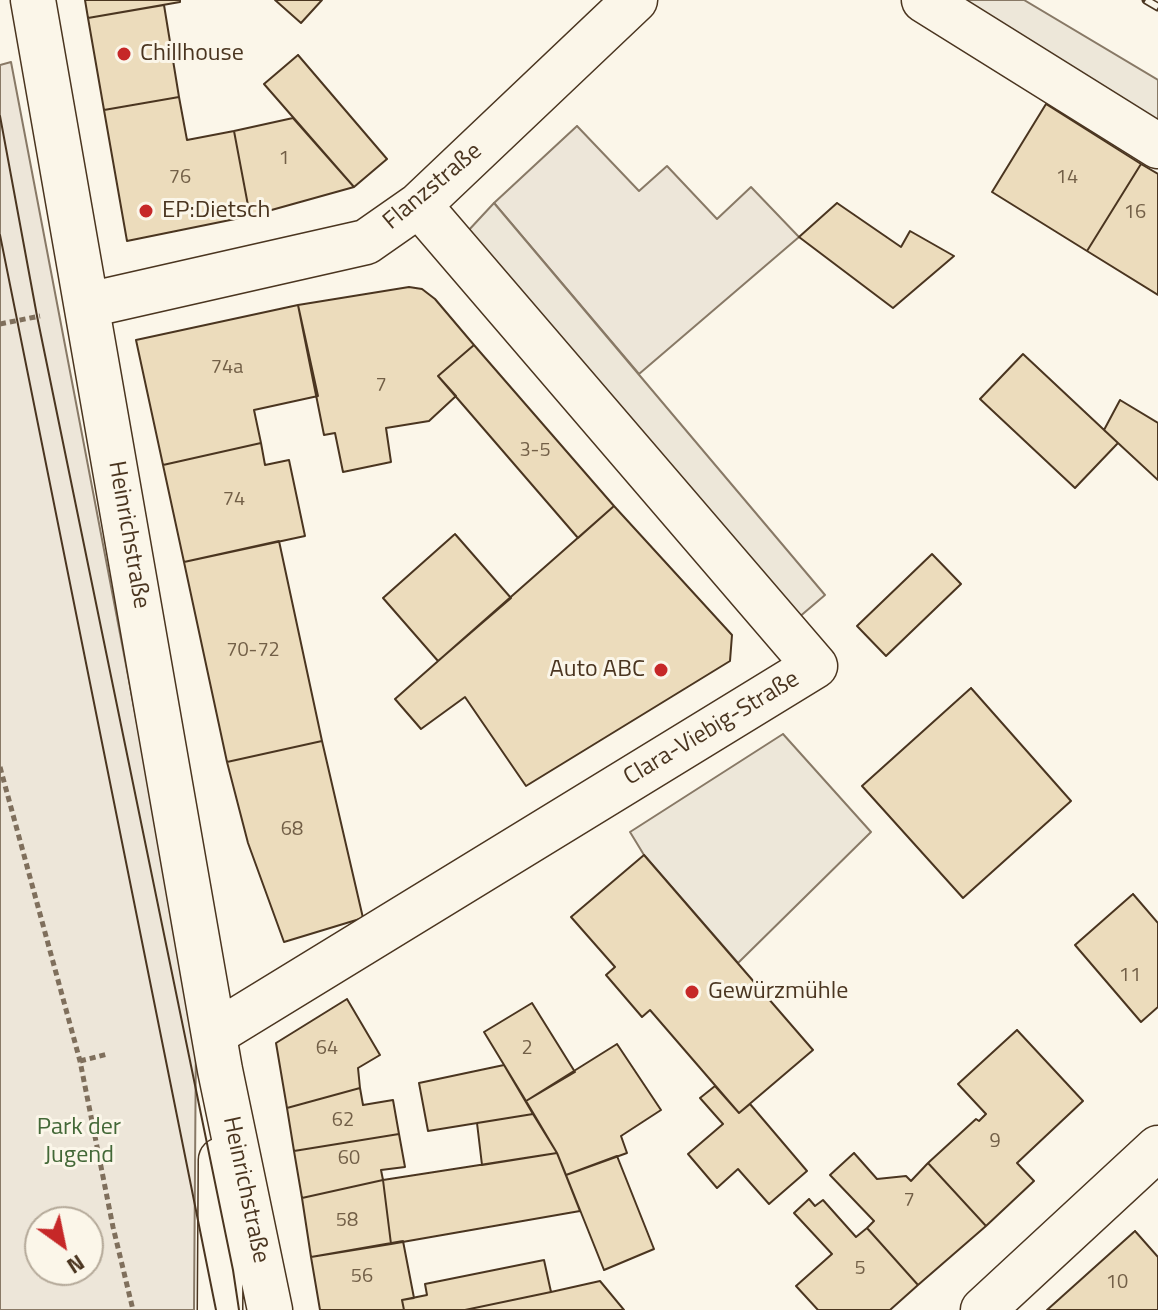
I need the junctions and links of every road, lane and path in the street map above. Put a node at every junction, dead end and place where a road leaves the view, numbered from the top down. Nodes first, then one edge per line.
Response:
1 (33, 0) edge
2 (635, 0) edge
3 (924, 0) edge
4 (1158, 146) edge
5 (419, 205) junction
6 (88, 305) junction
7 (0, 767) edge
8 (217, 1052) junction
9 (108, 1054) dead end
10 (80, 1061) junction
11 (1158, 1148) edge
12 (133, 1310) edge
13 (220, 1310) edge
14 (270, 1310) edge
15 (983, 1310) edge

1 - 6 street, Heinrichstraße
2 - 5 street, Flanzstraße
3 - 4 street
5 - 6 street, Flanzstraße
5 - 8 street, Clara-Viebig-Straße
6 - 8 street, Heinrichstraße
7 - 10 path
8 - 13 street, Heinrichstraße
8 - 14 street, Heinrichstraße
9 - 10 path
10 - 12 path
11 - 15 street

